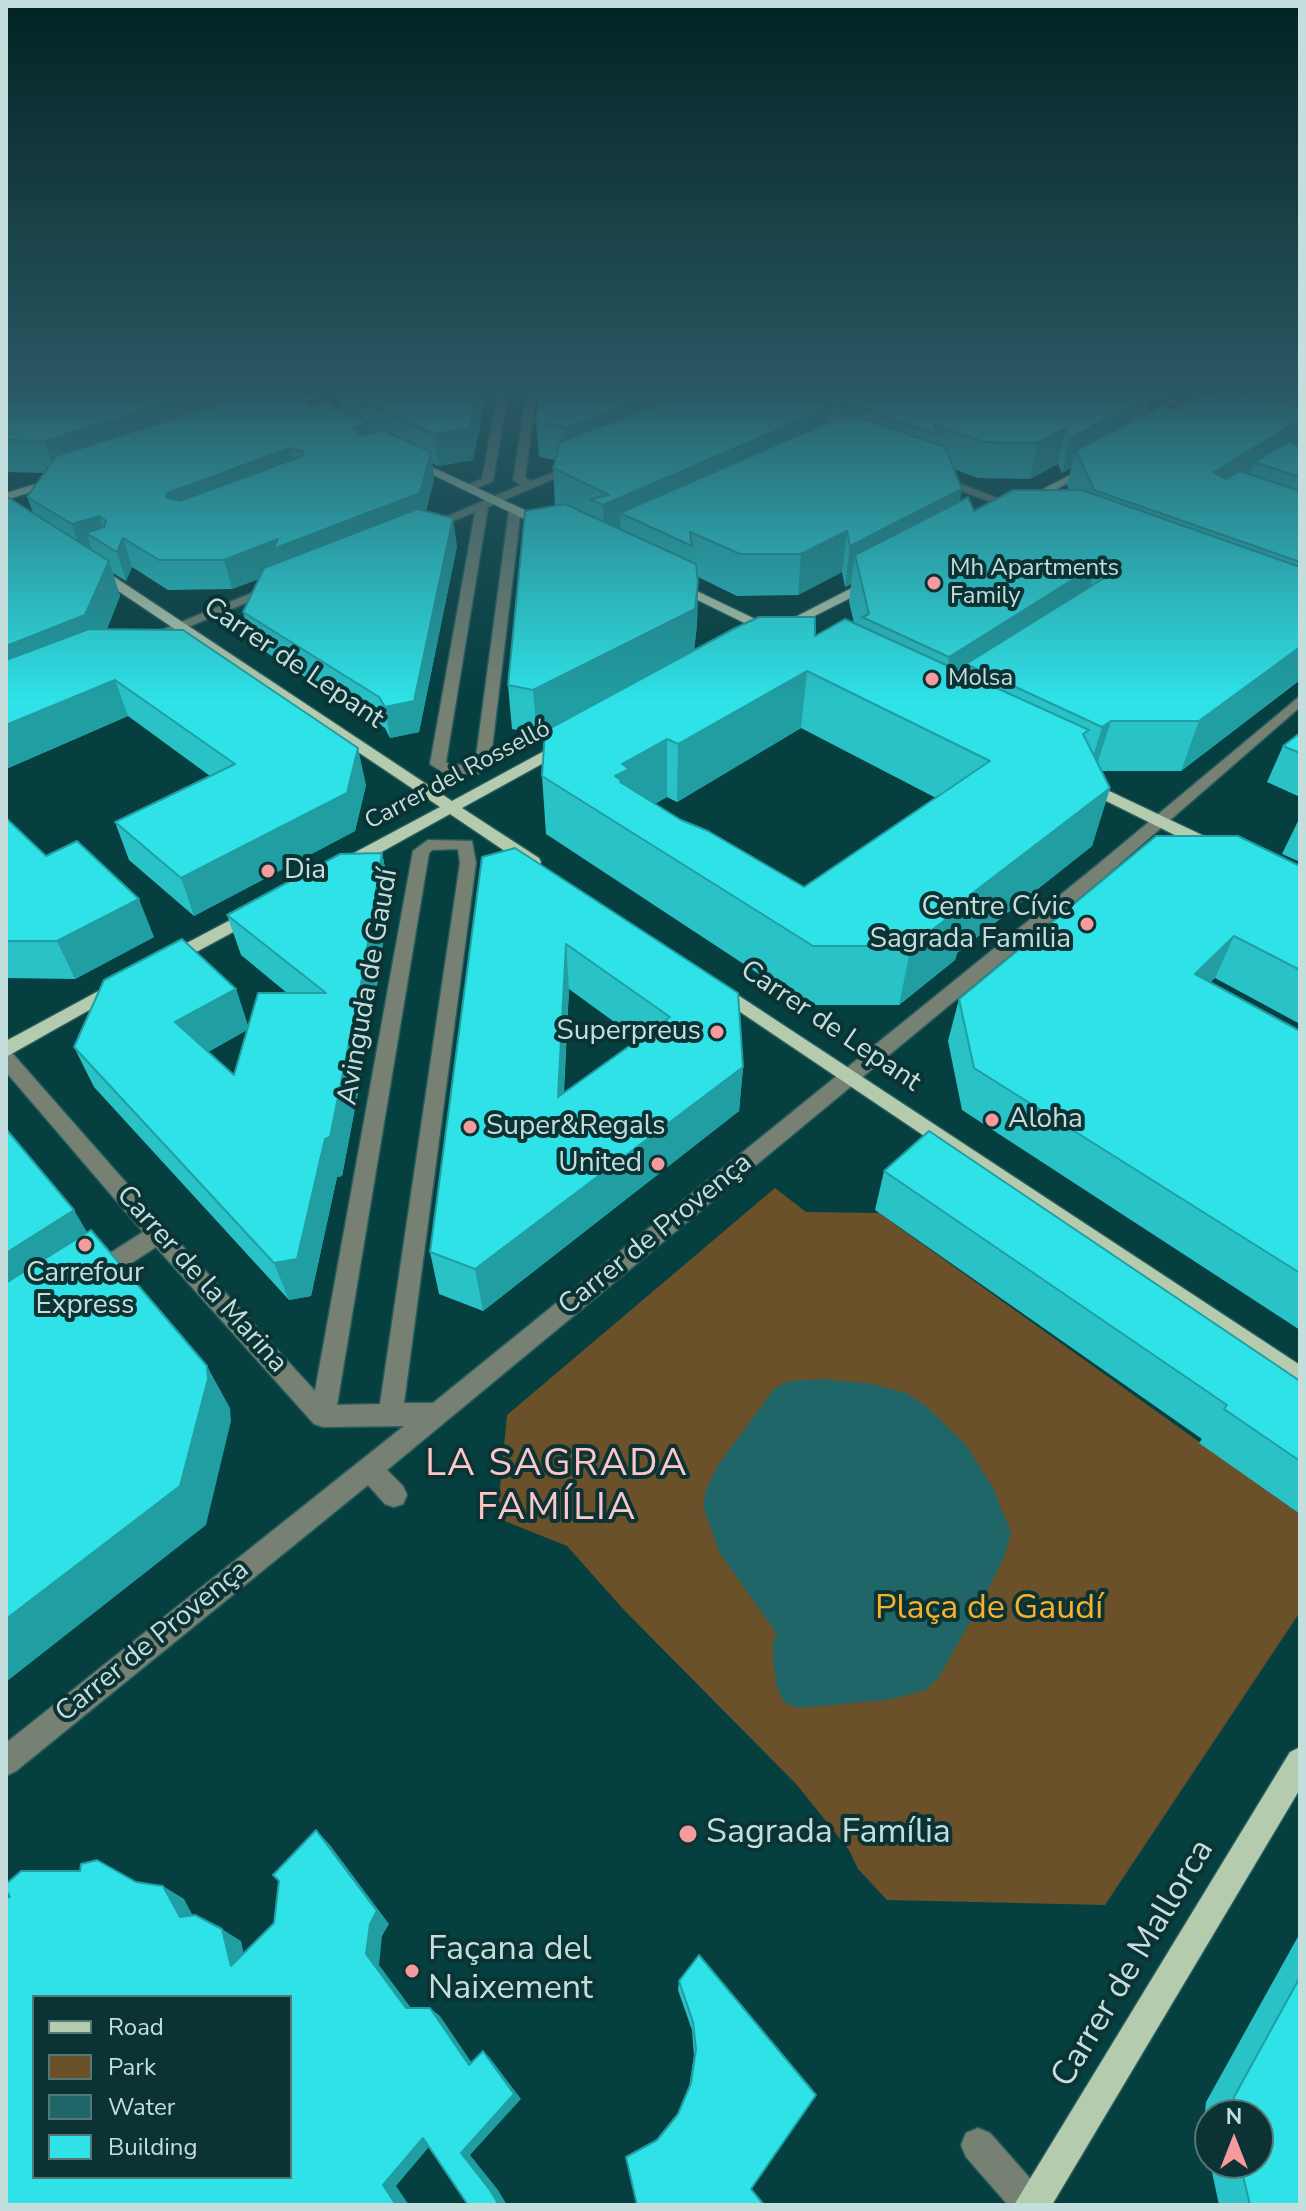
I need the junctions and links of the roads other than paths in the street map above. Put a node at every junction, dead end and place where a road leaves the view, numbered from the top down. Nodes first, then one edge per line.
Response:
1 (477, 494) edge
2 (510, 494) edge
3 (979, 494) edge
4 (1039, 494) edge
5 (489, 503) junction
6 (1014, 507) junction
7 (515, 510) junction
8 (1028, 512) edge
9 (1002, 514) edge
10 (422, 530) edge
11 (564, 533) edge
12 (97, 555) edge
13 (80, 560) joint
14 (891, 572) edge
15 (665, 581) edge
16 (290, 582) edge
17 (181, 625) junction
18 (124, 648) edge
19 (1300, 700) edge
20 (573, 741) edge
21 (1070, 777) edge
22 (450, 807) junction
23 (1158, 820) junction
24 (1236, 858) edge
25 (332, 872) edge
26 (548, 872) edge
27 (277, 901) edge
28 (154, 968) edge
29 (702, 977) edge
30 (127, 982) edge
31 (6, 1050) edge
32 (6, 1059) edge
33 (848, 1074) junction
34 (158, 1234) junction
35 (83, 1283) edge
36 (1300, 1378) edge
37 (435, 1414) junction
38 (390, 1415) junction
39 (323, 1416) junction
40 (369, 1468) junction
41 (394, 1495) dead end
42 (6, 1761) edge
43 (1300, 1762) edge
44 (978, 2145) dead end
45 (1032, 2205) edge

1 - 5 main road
2 - 5 street
3 - 6 street
4 - 6 main road
5 - 7 main road
5 - 7 street
5 - 10 street
6 - 8 street
6 - 9 main road
7 - 11 main road
12 - 13 street
13 - 17 main road, Carrer de Lepant
14 - 15 main road
16 - 17 street
17 - 18 street
17 - 22 main road, Carrer de Lepant
19 - 23 street, Carrer de Provença
20 - 22 main road, Carrer del Rosselló
21 - 23 main road
22 - 25 main road, Carrer del Rosselló
22 - 26 main road, Carrer de Lepant
23 - 24 main road
23 - 33 street, Carrer de Provença
27 - 28 main road
29 - 33 main road, Carrer de Lepant
30 - 31 main road
32 - 34 street, Carrer de la Marina
33 - 36 main road, Carrer de Lepant
33 - 37 street, Carrer de Provença
34 - 35 street
34 - 39 street, Carrer de la Marina
37 - 38 street
37 - 40 street, Carrer de Provença
38 - 39 street
38 - 39 street, Avinguda de Gaudí
40 - 41 street
40 - 42 street, Carrer de Provença
43 - 45 main road, Carrer de Mallorca
44 - 45 street

